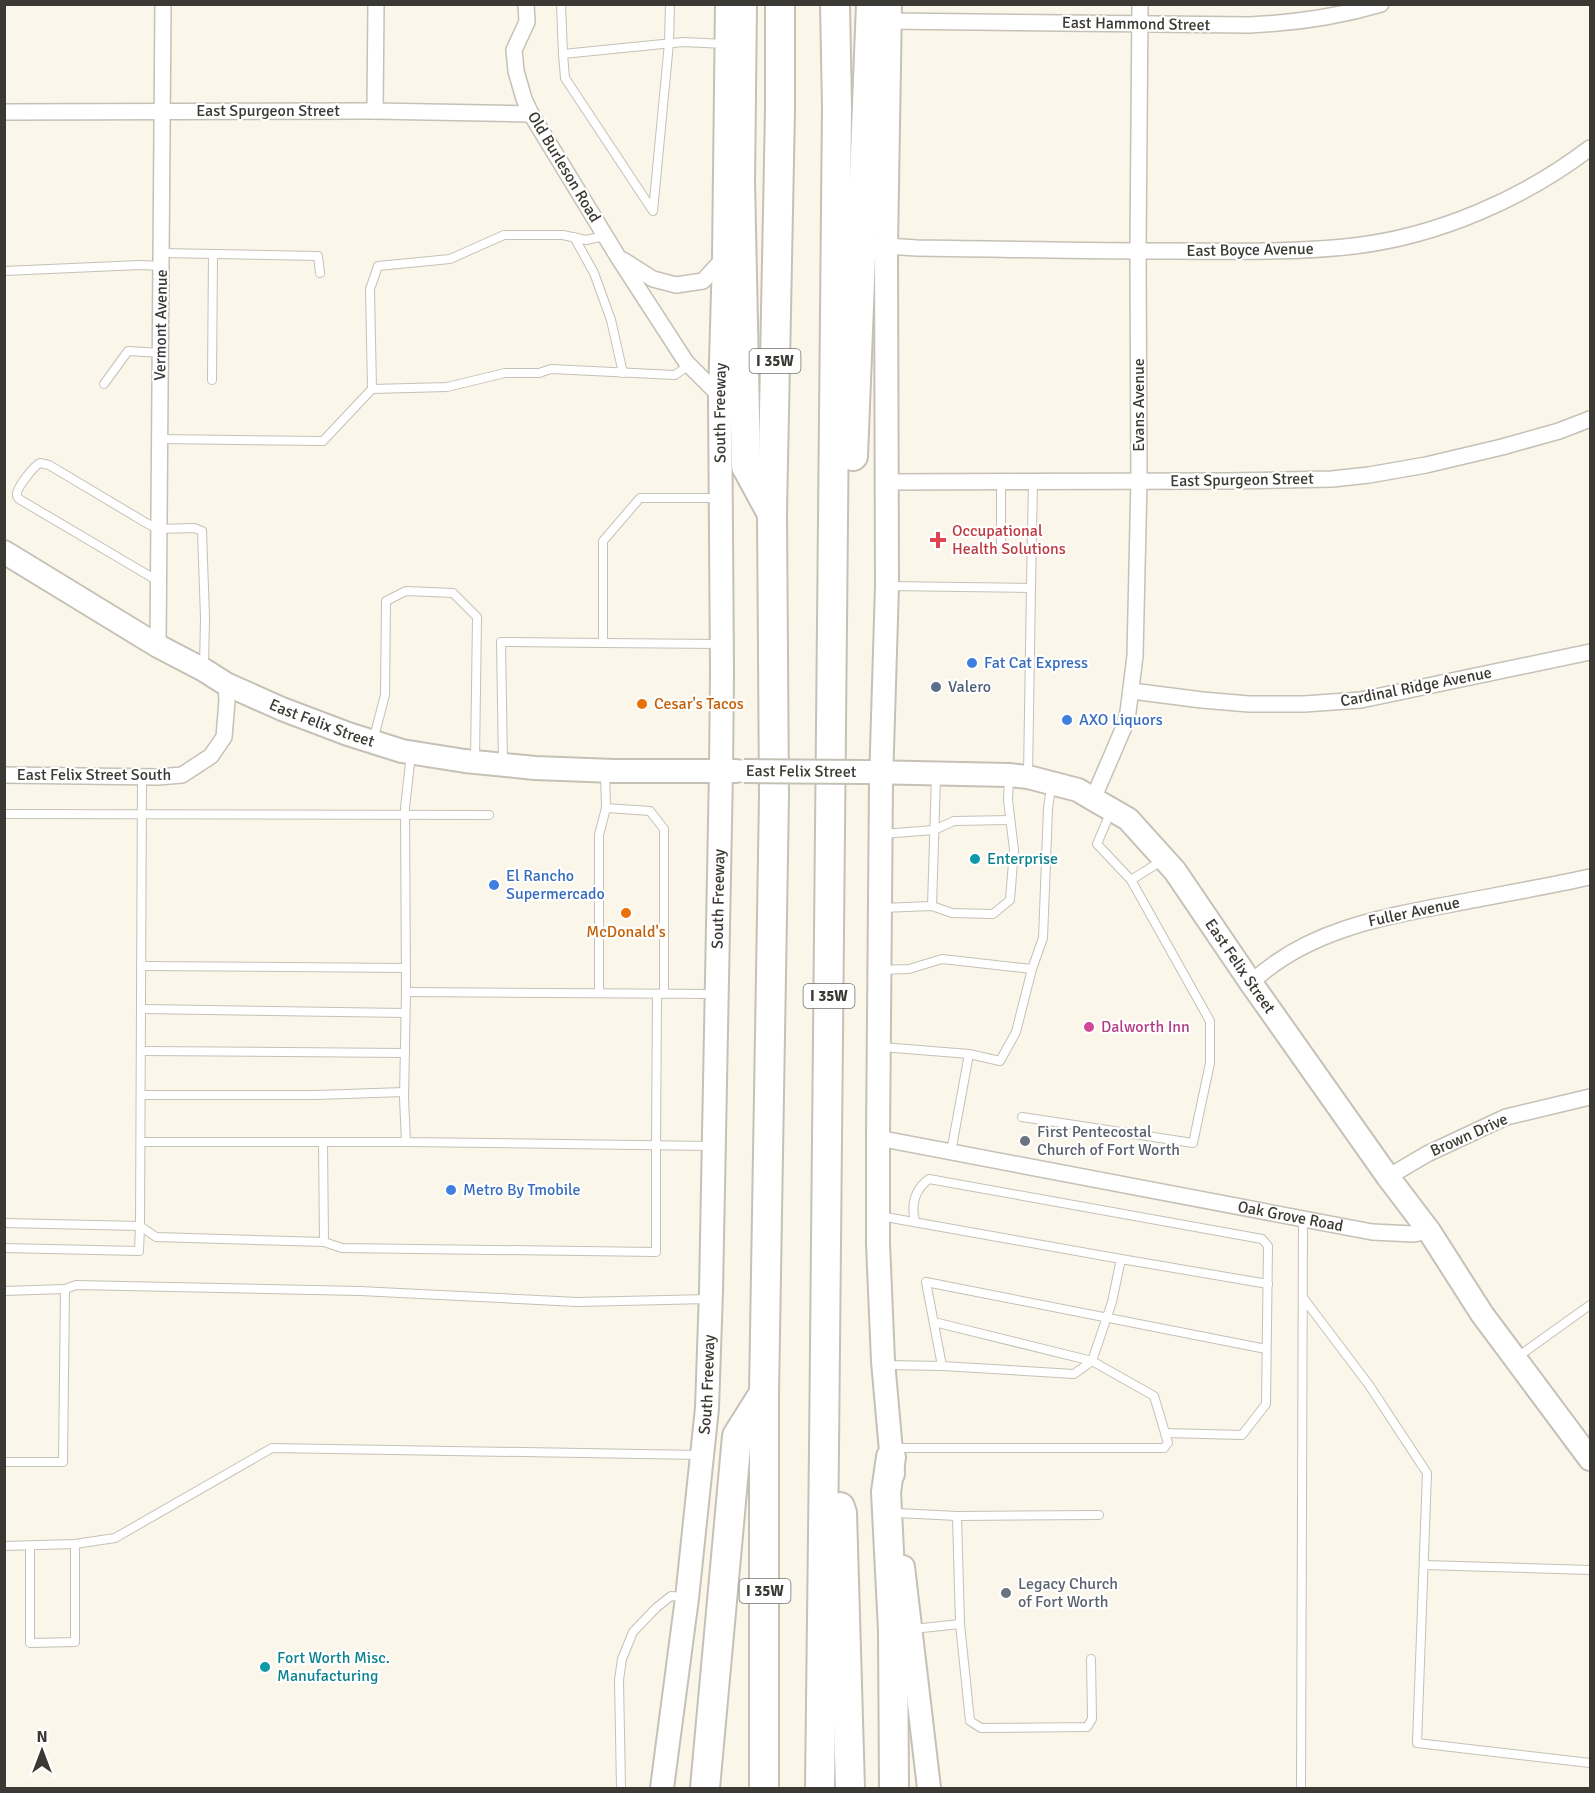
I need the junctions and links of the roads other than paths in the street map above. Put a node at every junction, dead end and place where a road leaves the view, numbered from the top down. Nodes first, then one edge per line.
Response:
1 (163, 4) edge
2 (376, 4) edge
3 (526, 4) edge
4 (561, 4) edge
5 (670, 4) edge
6 (727, 4) edge
7 (742, 4) edge
8 (780, 4) edge
9 (836, 4) edge
10 (1140, 4) edge
11 (1381, 4) edge
12 (884, 10) edge
13 (1140, 25) junction
14 (669, 43) junction
15 (726, 44) junction
16 (563, 54) junction
17 (375, 111) junction
18 (4, 112) edge
19 (163, 112) junction
20 (531, 114) junction
21 (1590, 148) edge
22 (605, 236) junction
23 (574, 237) junction
24 (886, 246) junction
25 (1138, 251) junction
26 (213, 254) junction
27 (618, 257) junction
28 (724, 258) junction
29 (162, 260) junction
30 (4, 271) edge
31 (320, 273) dead end
32 (161, 353) junction
33 (689, 365) junction
34 (623, 373) junction
35 (212, 380) dead end
36 (104, 384) dead end
37 (372, 389) junction
38 (720, 396) junction
39 (1590, 419) edge
40 (160, 439) junction
41 (1139, 480) junction
42 (1001, 481) junction
43 (1033, 481) junction
44 (886, 482) junction
45 (720, 498) junction
46 (772, 513) junction
47 (159, 530) junction
48 (833, 542) junction
49 (1001, 549) dead end
50 (4, 552) edge
51 (158, 581) junction
52 (887, 586) junction
53 (1031, 588) junction
54 (603, 643) junction
55 (722, 644) junction
56 (158, 646) junction
57 (1590, 652) edge
58 (204, 670) junction
59 (226, 684) junction
60 (1132, 691) junction
61 (373, 742) junction
62 (411, 753) junction
63 (474, 762) junction
64 (503, 765) junction
65 (605, 771) junction
66 (721, 771) junction
67 (872, 772) junction
68 (936, 773) junction
69 (4, 775) edge
70 (1018, 776) junction
71 (142, 777) junction
72 (1052, 783) junction
73 (1102, 804) junction
74 (606, 808) junction
75 (4, 814) edge
76 (142, 814) junction
77 (405, 814) junction
78 (489, 815) dead end
79 (1010, 820) junction
80 (934, 830) junction
81 (880, 834) junction
82 (1164, 859) junction
83 (1590, 877) edge
84 (1131, 880) junction
85 (932, 906) junction
86 (879, 908) junction
87 (141, 966) junction
88 (406, 968) junction
89 (1032, 969) junction
90 (879, 970) junction
91 (1251, 983) junction
92 (406, 992) junction
93 (599, 993) junction
94 (661, 994) junction
95 (716, 994) junction
96 (141, 1008) junction
97 (405, 1013) junction
98 (878, 1047) junction
99 (141, 1051) junction
100 (405, 1053) junction
101 (969, 1054) junction
102 (404, 1092) junction
103 (141, 1095) junction
104 (1590, 1097) edge
105 (1022, 1117) dead end
106 (878, 1138) junction
107 (141, 1142) junction
108 (323, 1142) junction
109 (406, 1142) junction
110 (656, 1146) junction
111 (714, 1146) junction
112 (951, 1152) junction
113 (1388, 1177) junction
114 (878, 1216) junction
115 (1304, 1219) junction
116 (915, 1222) junction
117 (4, 1223) edge
118 (140, 1226) junction
119 (1429, 1231) junction
120 (324, 1242) junction
121 (4, 1248) edge
122 (1121, 1259) junction
123 (1268, 1284) junction
124 (65, 1289) junction
125 (4, 1291) edge
126 (711, 1299) junction
127 (1304, 1299) junction
128 (1590, 1305) edge
129 (1107, 1318) junction
130 (934, 1322) junction
131 (1266, 1349) junction
132 (1515, 1359) junction
133 (1092, 1361) junction
134 (884, 1365) junction
135 (942, 1366) junction
136 (764, 1393) junction
137 (1165, 1433) junction
138 (825, 1450) junction
139 (891, 1452) junction
140 (703, 1455) junction
141 (1590, 1459) edge
142 (4, 1462) edge
143 (897, 1514) junction
144 (1099, 1515) dead end
145 (957, 1516) junction
146 (75, 1544) junction
147 (4, 1546) edge
148 (30, 1546) junction
149 (1424, 1565) junction
150 (1590, 1570) edge
151 (687, 1598) junction
152 (960, 1624) junction
153 (909, 1629) junction
154 (1091, 1659) dead end
155 (1590, 1763) edge
156 (621, 1788) edge
157 (662, 1788) edge
158 (705, 1788) edge
159 (764, 1788) edge
160 (820, 1788) edge
161 (850, 1788) edge
162 (894, 1788) edge
163 (929, 1788) edge
164 (1300, 1788) edge

1 - 19 street, Vermont Avenue
2 - 17 street
3 - 20 street, Old Burleson Road
4 - 16 lane
5 - 14 lane
6 - 15 main road, South Freeway
7 - 46 highway
8 - 46 highway, I 35W
9 - 48 highway, I 35W
10 - 13 street, Evans Avenue
11 - 13 street, East Hammond Street
12 - 13 street, East Hammond Street
12 - 24 main road
12 - 48 highway
13 - 25 street, Evans Avenue
14 - 15 lane
14 - 16 lane
14 - 16 lane
15 - 28 main road, South Freeway
17 - 19 street, East Spurgeon Street
17 - 20 street, East Spurgeon Street
18 - 19 street, East Spurgeon Street
19 - 29 street, Vermont Avenue
20 - 22 street, Old Burleson Road
21 - 25 street, East Boyce Avenue
22 - 23 lane
22 - 27 street, Old Burleson Road
23 - 34 lane
23 - 37 lane
24 - 25 street, East Boyce Avenue
24 - 44 main road
25 - 41 street, Evans Avenue
26 - 29 lane
26 - 31 lane
26 - 35 lane
27 - 28 street, Old Burleson Road
27 - 33 street, Old Burleson Road
28 - 38 main road, South Freeway
29 - 30 lane
29 - 32 street, Vermont Avenue
32 - 36 lane
32 - 40 street, Vermont Avenue
33 - 34 lane
33 - 38 street, Old Burleson Road
34 - 37 lane
37 - 40 lane
38 - 45 main road, South Freeway
39 - 41 street, East Spurgeon Street
40 - 47 street, Vermont Avenue
41 - 43 street, East Spurgeon Street
41 - 60 street, Evans Avenue
42 - 43 street, East Spurgeon Street
42 - 44 street, East Spurgeon Street
42 - 49 lane
43 - 53 lane
44 - 52 main road
45 - 54 lane
45 - 55 main road, South Freeway
46 - 136 highway, I 35W
47 - 51 street, Vermont Avenue
47 - 51 lane
47 - 58 lane
48 - 138 highway, I 35W
50 - 56 main road, East Felix Street
51 - 56 street, Vermont Avenue
52 - 53 lane
52 - 67 main road
53 - 70 lane
54 - 55 lane
54 - 64 lane
55 - 66 main road, South Freeway
56 - 58 main road, East Felix Street
57 - 60 street, Cardinal Ridge Avenue
58 - 59 main road, East Felix Street
59 - 61 main road, East Felix Street
59 - 71 street, East Felix Street South
60 - 73 street, Evans Avenue
61 - 62 main road, East Felix Street
61 - 63 lane
62 - 63 main road, East Felix Street
62 - 77 lane
63 - 64 main road, East Felix Street
64 - 65 main road, East Felix Street
65 - 66 main road, East Felix Street
65 - 74 lane
66 - 67 main road, East Felix Street, bridge
66 - 95 main road, South Freeway
67 - 68 main road, East Felix Street
67 - 81 main road
68 - 70 main road, East Felix Street
68 - 80 lane
69 - 71 street, East Felix Street South
70 - 72 main road, East Felix Street
70 - 79 lane
71 - 76 lane
72 - 73 main road, East Felix Street
72 - 89 lane
73 - 82 main road, East Felix Street
73 - 84 lane
74 - 93 lane
74 - 94 lane
75 - 76 lane
76 - 77 lane
76 - 87 lane
77 - 78 lane
77 - 88 lane
79 - 80 lane
79 - 85 lane
80 - 81 lane
80 - 85 lane
81 - 86 main road
82 - 84 lane
82 - 91 main road, East Felix Street
83 - 91 street, Fuller Avenue
84 - 105 lane
85 - 86 lane
86 - 90 main road
87 - 88 lane
87 - 96 lane
88 - 92 lane
89 - 90 lane
89 - 101 lane
90 - 98 main road
91 - 113 main road, East Felix Street
92 - 93 lane
92 - 97 lane
93 - 94 lane
94 - 95 lane
94 - 110 lane
95 - 111 main road, South Freeway
96 - 97 lane
96 - 99 lane
97 - 100 lane
98 - 101 lane
98 - 106 main road
99 - 100 lane
99 - 103 lane
100 - 102 lane
101 - 112 lane
102 - 103 lane
102 - 109 lane
103 - 107 lane
104 - 113 street, Brown Drive
106 - 112 street, Oak Grove Road
106 - 114 main road
107 - 108 lane
107 - 118 lane
108 - 109 lane
108 - 120 lane
109 - 110 lane
110 - 111 lane
110 - 120 lane
111 - 126 main road, South Freeway
112 - 115 street, Oak Grove Road
113 - 119 main road, East Felix Street
114 - 116 lane
114 - 134 main road
115 - 119 street, Oak Grove Road
115 - 127 lane
116 - 122 lane
116 - 123 lane
117 - 118 lane
118 - 120 lane
118 - 121 lane
119 - 132 main road
122 - 123 lane
122 - 129 lane
123 - 131 lane
124 - 125 lane
124 - 126 lane
124 - 142 lane
126 - 140 main road, South Freeway
127 - 149 lane
127 - 164 lane
128 - 132 lane
129 - 130 lane
129 - 131 lane
129 - 133 lane
130 - 133 lane
130 - 135 lane
131 - 137 lane
132 - 141 main road
133 - 135 lane
133 - 137 lane
134 - 135 lane
134 - 139 main road
136 - 158 highway
136 - 159 highway, I 35W
137 - 139 lane
138 - 160 highway, I 35W
138 - 161 highway
139 - 143 main road
139 - 162 highway
140 - 146 lane
140 - 151 main road, South Freeway
143 - 145 lane
143 - 153 main road
144 - 145 lane
145 - 152 lane
146 - 148 lane
146 - 148 lane
147 - 148 lane
149 - 150 lane
149 - 155 lane
151 - 156 lane
151 - 157 main road, South Freeway
152 - 153 lane
152 - 154 lane
153 - 163 main road

